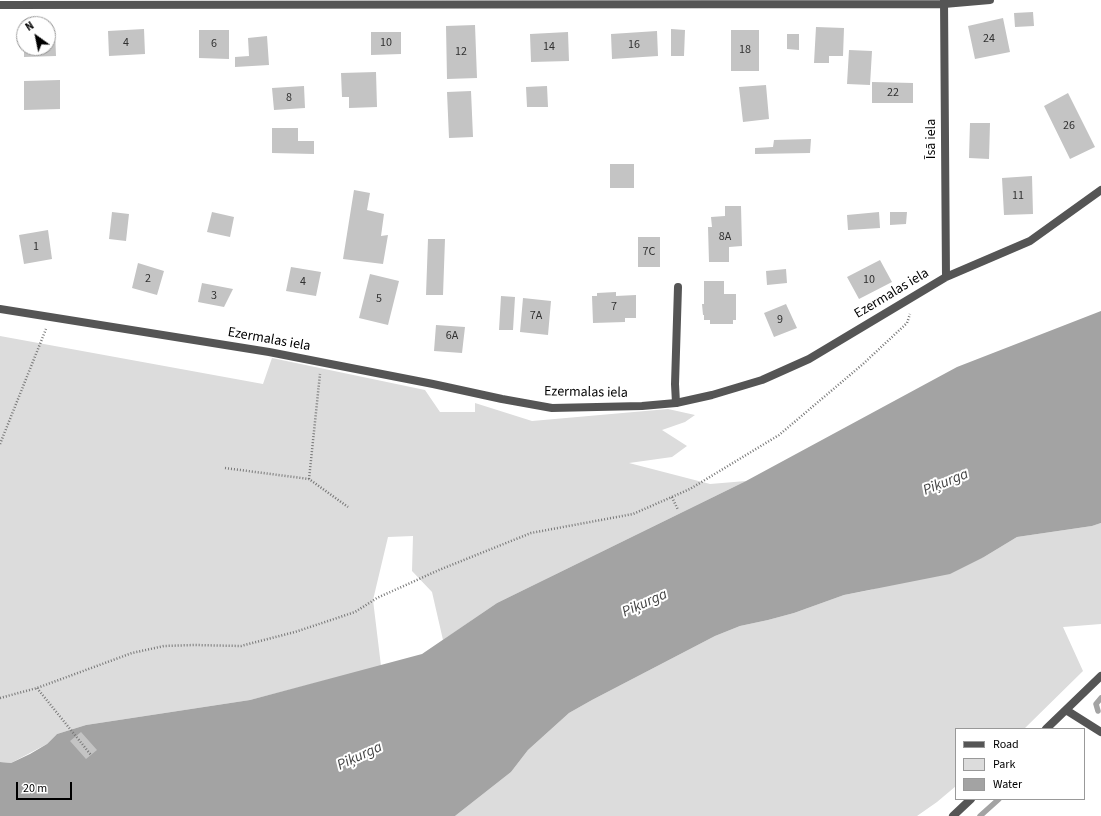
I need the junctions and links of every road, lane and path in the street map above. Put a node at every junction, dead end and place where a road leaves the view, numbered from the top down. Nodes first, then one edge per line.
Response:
1 (990, 0) edge
2 (944, 2) edge
3 (0, 5) edge
4 (1101, 190) edge
5 (946, 277) junction
6 (678, 287) dead end
7 (916, 296) junction
8 (0, 309) edge
9 (51, 318) junction
10 (321, 362) junction
11 (676, 403) junction
12 (0, 444) edge
13 (225, 468) dead end
14 (309, 479) junction
15 (672, 497) junction
16 (348, 507) dead end
17 (678, 510) dead end
18 (1101, 676) edge
19 (37, 688) junction
20 (0, 698) edge
21 (1066, 710) junction
22 (1047, 728) edge
23 (1101, 732) edge
24 (91, 755) dead end
25 (970, 800) edge
26 (953, 816) edge

1 - 2 street
2 - 3 street
2 - 5 street, Īsā iela
4 - 5 street, Ezermalas iela
5 - 7 street, Ezermalas iela
6 - 11 street
7 - 11 street, Ezermalas iela
7 - 15 path
8 - 9 street, Ezermalas iela
9 - 10 street, Ezermalas iela
9 - 12 path
10 - 11 street, Ezermalas iela
10 - 14 path
13 - 14 path
14 - 16 path
15 - 17 path
15 - 19 path
18 - 21 street
19 - 20 path
19 - 24 path
21 - 22 street
21 - 23 street
25 - 26 street

